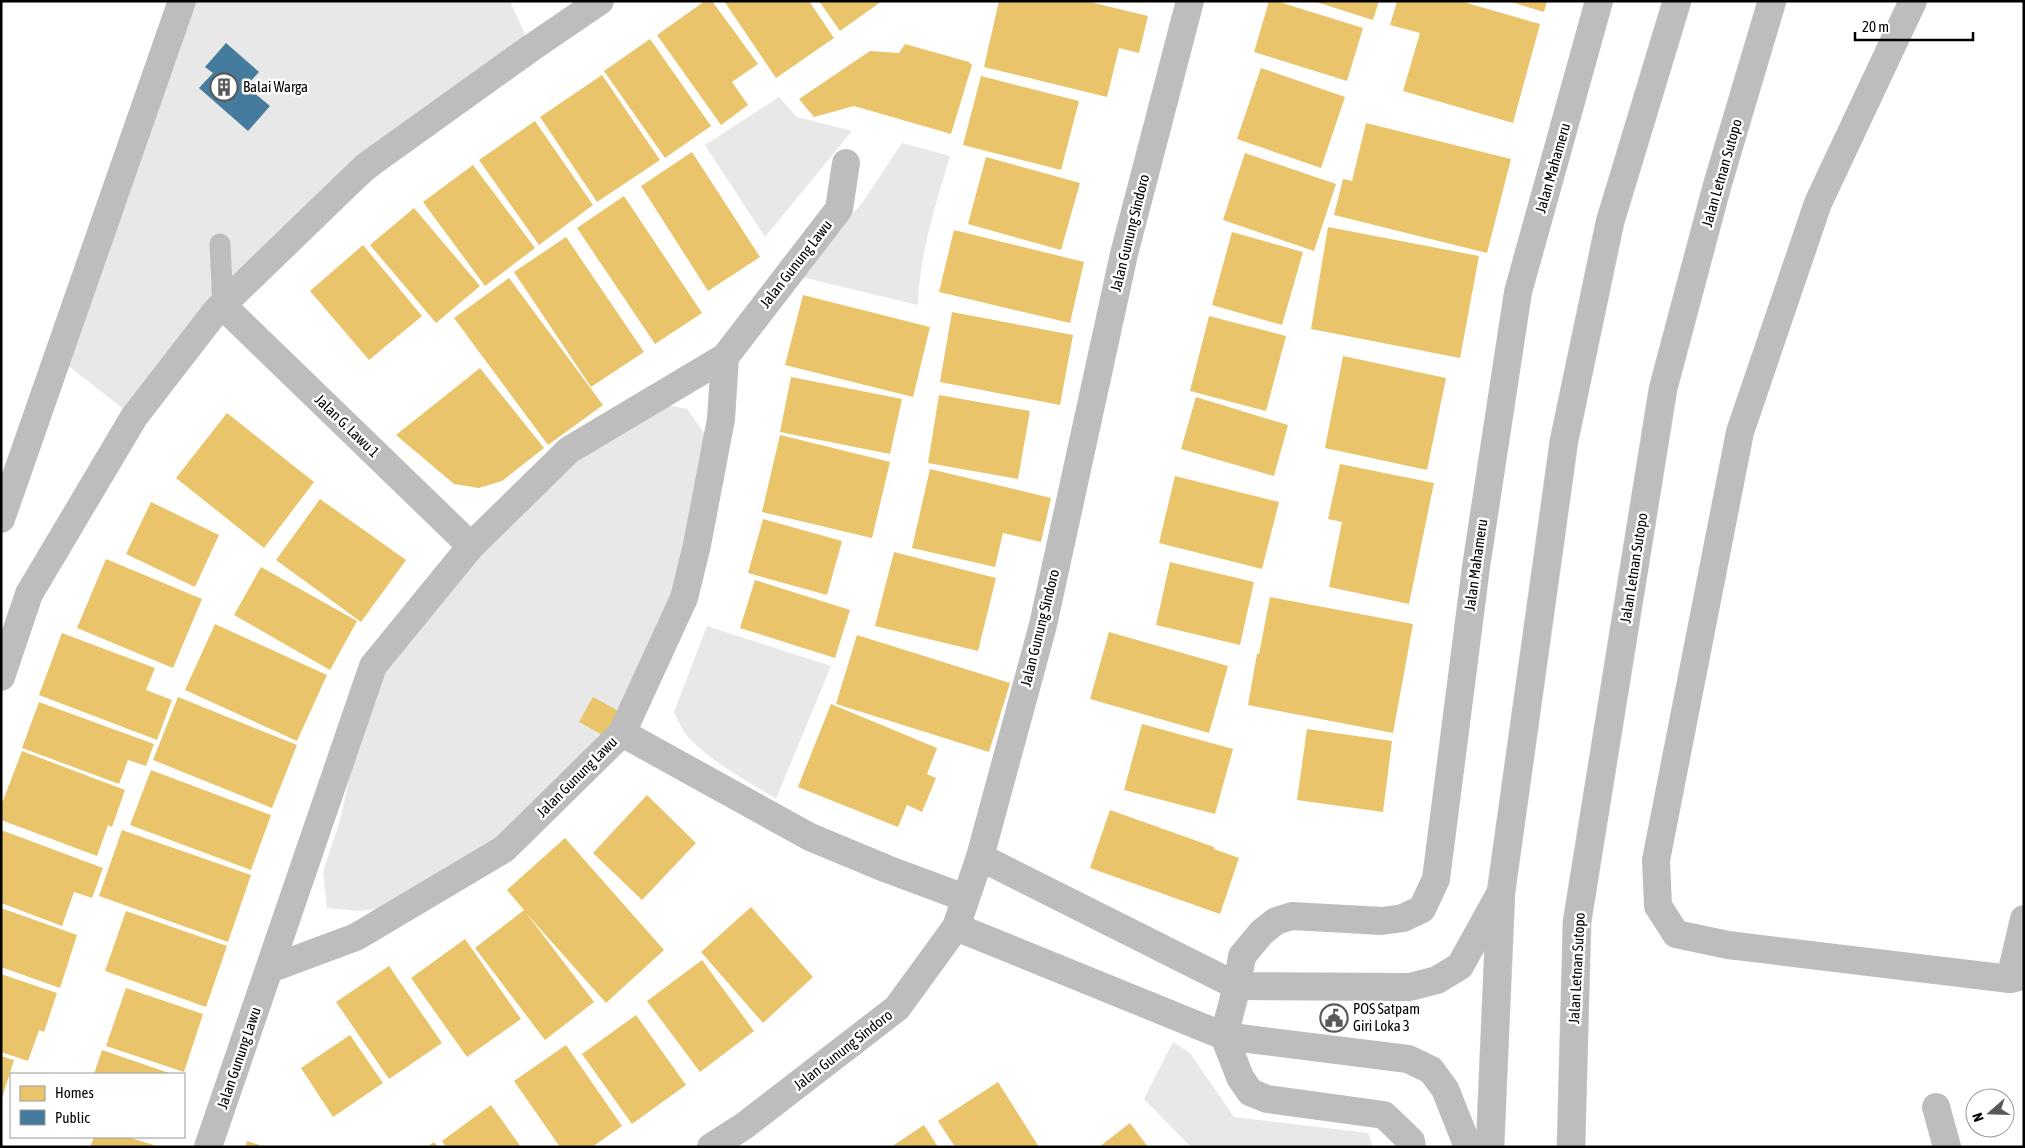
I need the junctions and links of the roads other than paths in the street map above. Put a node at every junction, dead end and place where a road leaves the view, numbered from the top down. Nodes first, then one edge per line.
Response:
1 (182, 1) edge
2 (600, 1) edge
3 (1190, 1) edge
4 (1599, 1) edge
5 (1677, 1) edge
6 (1772, 1) edge
7 (1913, 1) edge
8 (846, 162) dead end
9 (220, 244) dead end
10 (223, 306) junction
11 (725, 357) junction
12 (1, 519) edge
13 (471, 546) junction
14 (1, 677) edge
15 (622, 733) junction
16 (980, 857) junction
17 (1501, 892) junction
18 (966, 898) junction
19 (2024, 918) edge
20 (956, 927) junction
21 (270, 969) junction
22 (2017, 977) edge
23 (1237, 986) junction
24 (1224, 1036) junction
25 (1936, 1107) dead end
26 (208, 1147) edge
27 (711, 1147) edge
28 (1412, 1147) edge
29 (1468, 1147) edge
30 (1490, 1147) edge
31 (1571, 1147) edge
32 (1947, 1147) edge

1 - 12 street
2 - 10 street
3 - 16 street, Jalan Gunung Sindoro
4 - 23 street, Jalan Mahameru
5 - 17 street
6 - 31 street, Jalan Letnan Sutopo
7 - 22 street
8 - 11 street, Jalan Gunung Lawu
9 - 10 lane
10 - 13 street, Jalan G. Lawu 1
10 - 14 street
11 - 13 street, Jalan Gunung Lawu
11 - 15 street, Jalan Gunung Lawu
13 - 21 street, Jalan Gunung Lawu
15 - 18 street
15 - 21 street, Jalan Gunung Lawu
16 - 18 street, Jalan Gunung Sindoro
16 - 23 street
17 - 23 street
17 - 30 street
18 - 20 street, Jalan Gunung Sindoro
19 - 22 street
20 - 24 street
20 - 27 street, Jalan Gunung Sindoro
21 - 26 street, Jalan Gunung Lawu
23 - 24 street, Jalan Mahameru
24 - 28 street
24 - 29 street
25 - 32 street

